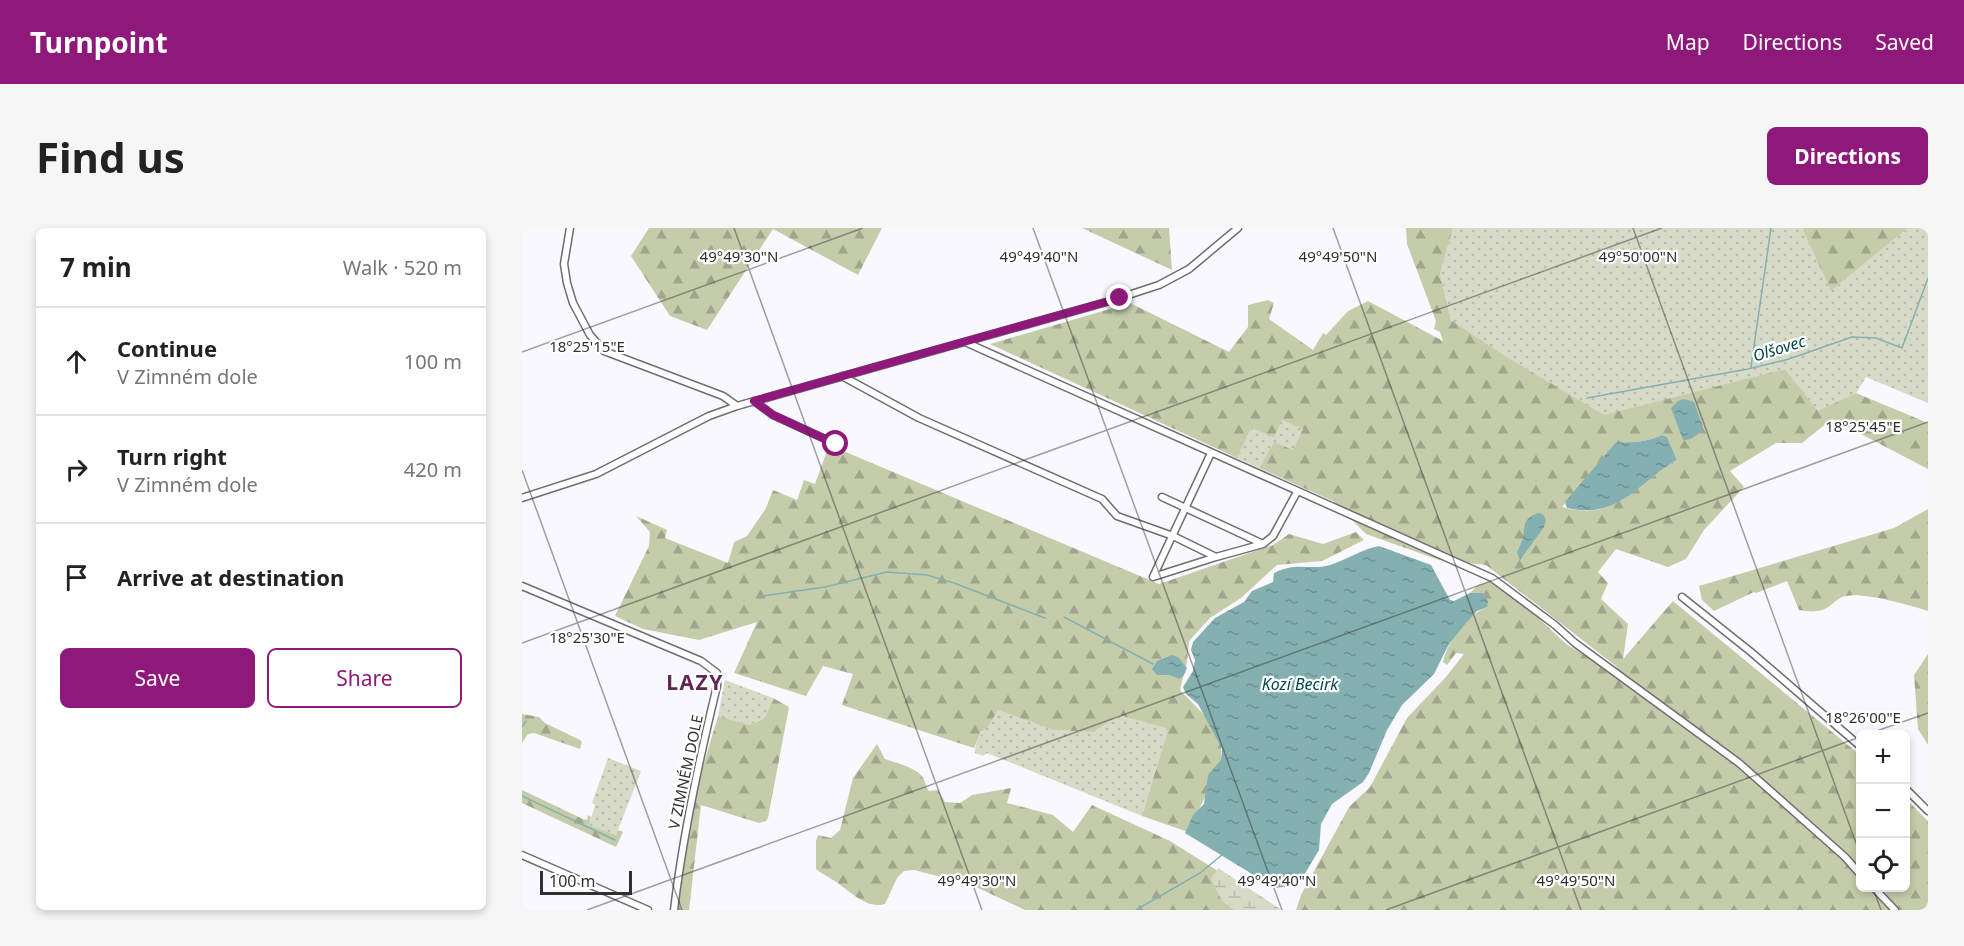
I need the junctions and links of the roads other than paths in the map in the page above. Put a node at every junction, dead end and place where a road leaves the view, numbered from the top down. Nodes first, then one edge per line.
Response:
1 (570, 228) edge
2 (1238, 228) edge
3 (965, 342) junction
4 (842, 376) junction
5 (754, 401) junction
6 (737, 406) junction
7 (836, 444) dead end
8 (1211, 453) junction
9 (1297, 492) junction
10 (1162, 497) dead end
11 (522, 498) edge
12 (1186, 509) junction
13 (1173, 536) junction
14 (1263, 544) junction
15 (1216, 557) junction
16 (522, 586) edge
17 (1682, 597) dead end
18 (1856, 743) edge
19 (1910, 794) edge
20 (1928, 811) edge
21 (522, 855) edge
22 (1856, 869) edge
23 (1878, 892) edge
24 (648, 910) edge
25 (674, 910) edge
26 (1895, 910) edge

1 - 6 street
2 - 3 street
3 - 4 street
3 - 8 street
4 - 5 street
4 - 13 street
5 - 6 street
5 - 7 street
6 - 11 street
8 - 9 street
8 - 12 street
9 - 14 street
9 - 22 street
10 - 12 street
12 - 13 street
12 - 14 street
13 - 15 street
13 - 15 street
14 - 15 street
16 - 25 street, V ZIMNÉM DOLE
17 - 18 street
19 - 20 street
21 - 24 street
23 - 26 street

